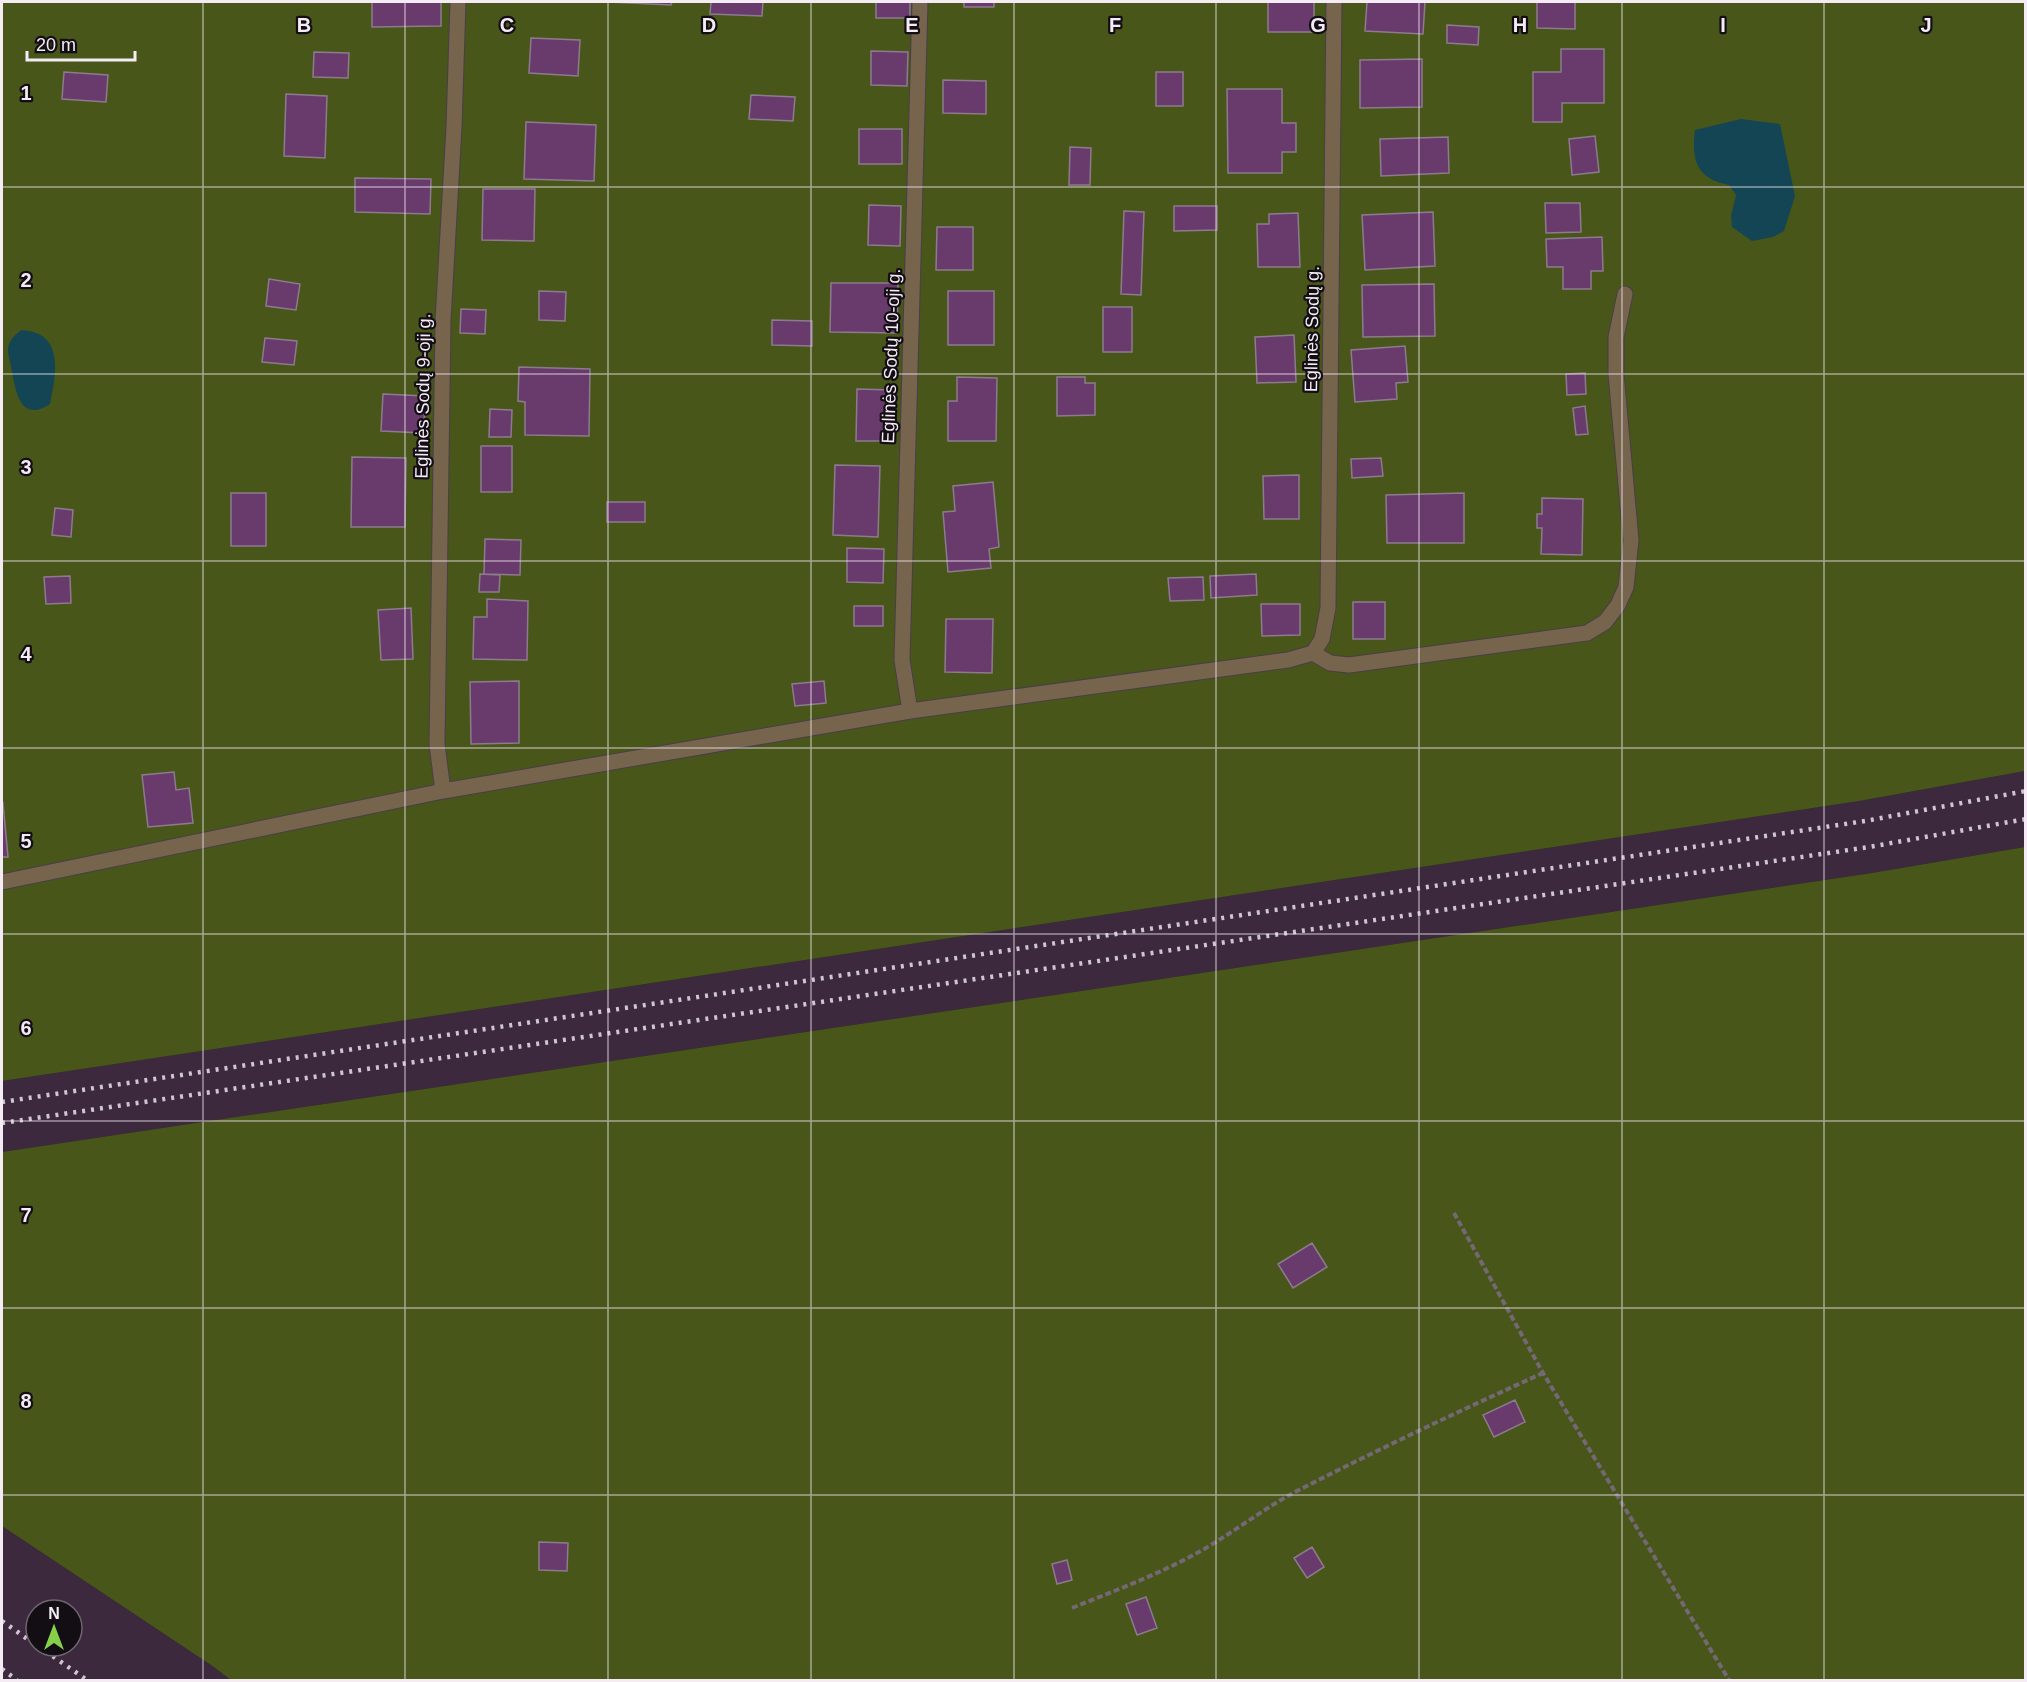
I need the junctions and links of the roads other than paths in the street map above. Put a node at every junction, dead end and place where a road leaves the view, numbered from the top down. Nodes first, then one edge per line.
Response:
1 (458, 2) edge
2 (920, 2) edge
3 (1334, 2) edge
4 (1624, 294) dead end
5 (1313, 653) junction
6 (910, 711) junction
7 (443, 791) junction
8 (2, 882) edge

1 - 7 street, Eglinės Sodų 9-oji g.
2 - 6 street, Eglinės Sodų 10-oji g.
3 - 5 street, Eglinės Sodų g.
4 - 5 street
5 - 6 street
6 - 7 street
7 - 8 street

